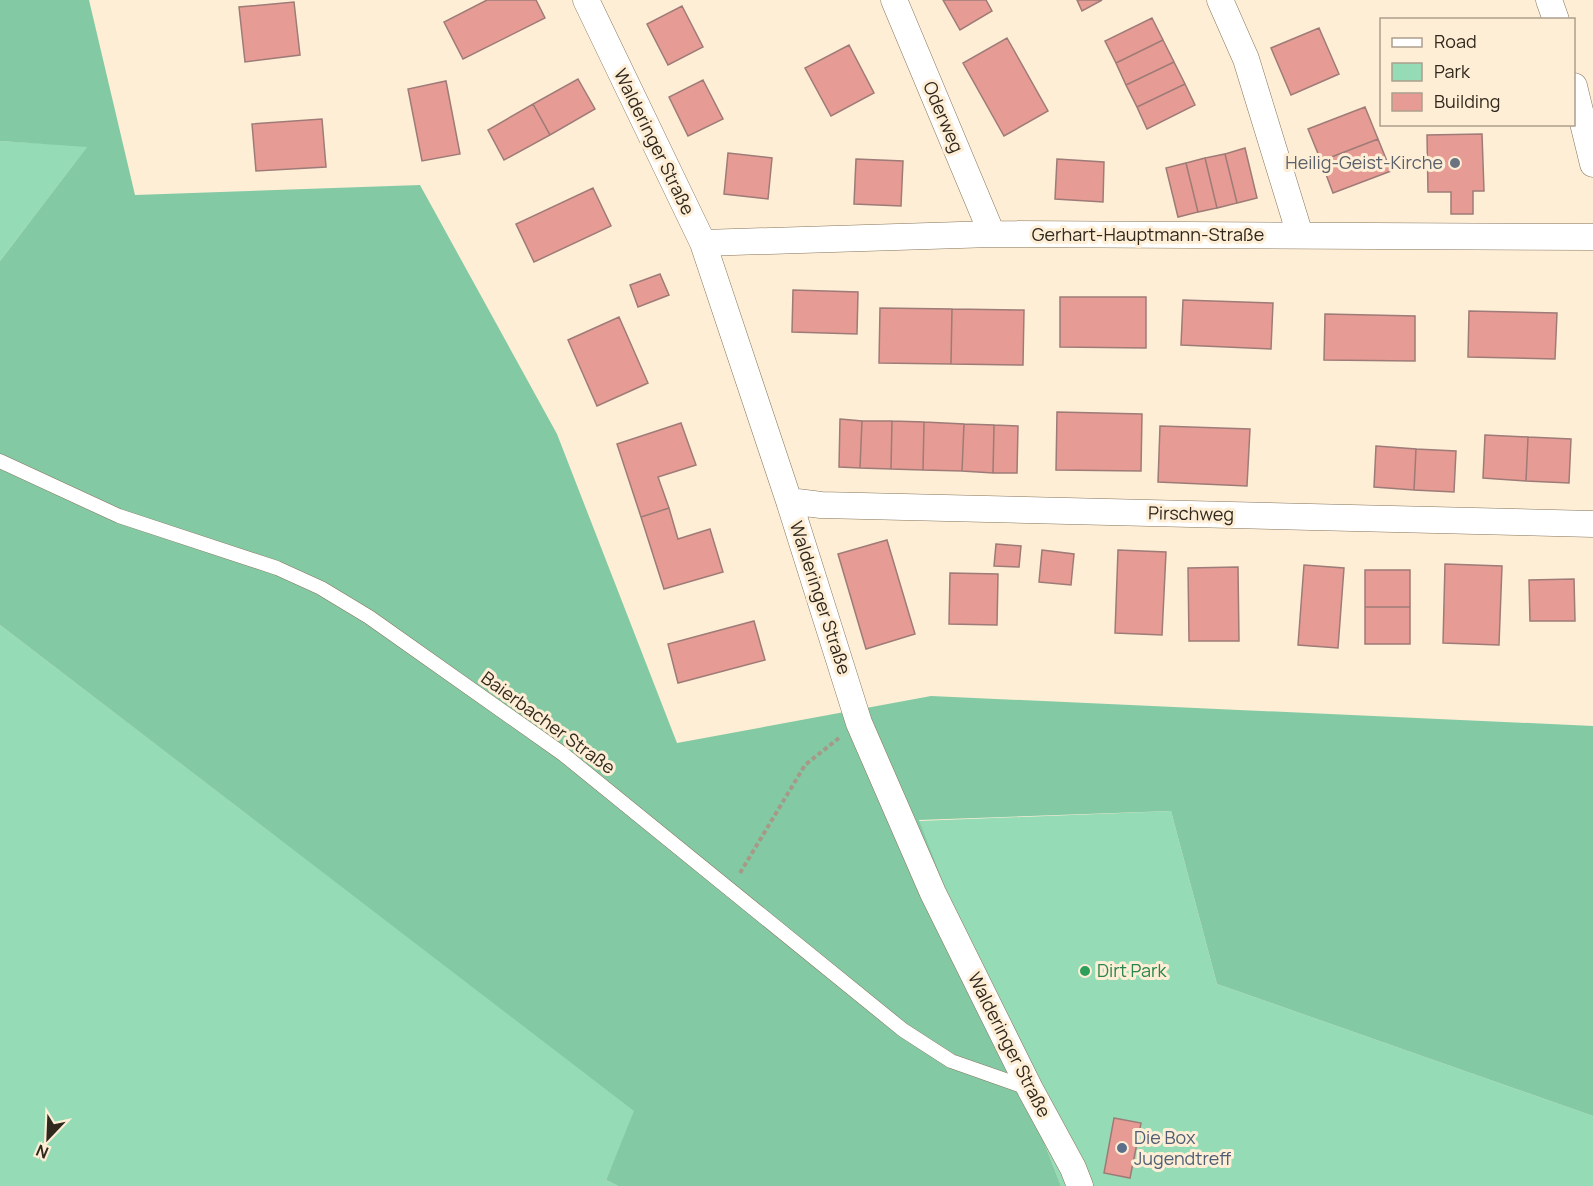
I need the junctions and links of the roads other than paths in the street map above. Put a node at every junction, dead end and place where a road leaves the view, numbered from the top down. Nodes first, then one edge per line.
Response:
1 (586, 0) edge
2 (894, 0) edge
3 (1220, 0) edge
4 (1549, 0) edge
5 (1555, 18) edge
6 (1575, 90) edge
7 (1593, 164) edge
8 (992, 234) junction
9 (1300, 235) junction
10 (1593, 237) edge
11 (702, 243) junction
12 (0, 461) edge
13 (789, 501) junction
14 (1593, 524) edge
15 (1030, 1089) junction
16 (1080, 1186) edge

1 - 11 street, Walderinger Straße
2 - 8 street, Oderweg
3 - 9 street
4 - 5 street
6 - 7 street
8 - 9 street, Gerhart-Hauptmann-Straße
8 - 11 street, Gerhart-Hauptmann-Straße
9 - 10 street, Gerhart-Hauptmann-Straße
11 - 13 street, Walderinger Straße
12 - 15 lane, Baierbacher Straße
13 - 14 street, Pirschweg
13 - 15 street, Walderinger Straße
15 - 16 street, Walderinger Straße

